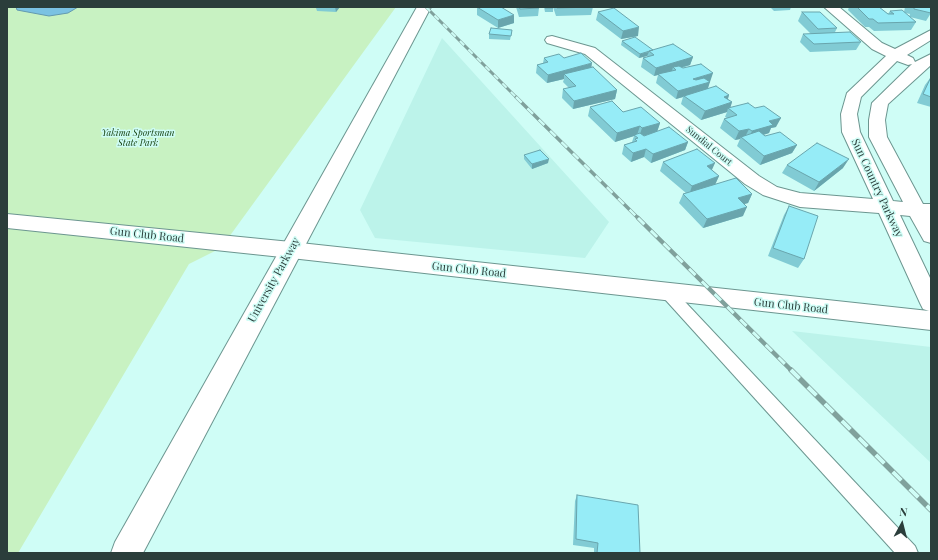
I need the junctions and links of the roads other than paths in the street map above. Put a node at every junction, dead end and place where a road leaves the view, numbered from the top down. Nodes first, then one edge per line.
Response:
1 (424, 7) edge
2 (831, 7) edge
3 (931, 34) edge
4 (552, 40) dead end
5 (894, 56) junction
6 (927, 65) edge
7 (884, 207) junction
8 (924, 211) edge
9 (7, 221) edge
10 (931, 236) edge
11 (290, 250) junction
12 (667, 292) junction
13 (931, 303) edge
14 (931, 321) edge
15 (126, 553) edge
16 (908, 553) edge

1 - 11 street, University Parkway
2 - 5 street
3 - 5 street, Sun Country Parkway
4 - 7 street, Sundial Court
5 - 6 street
5 - 7 street, Sun Country Parkway
6 - 8 street, Sun Country Parkway
7 - 8 street, Sundial Court
7 - 13 street, Sun Country Parkway
8 - 10 street, Sun Country Parkway
9 - 11 street, Gun Club Road
11 - 12 street, Gun Club Road
11 - 15 street, University Parkway
12 - 14 street, Gun Club Road
12 - 16 lane

